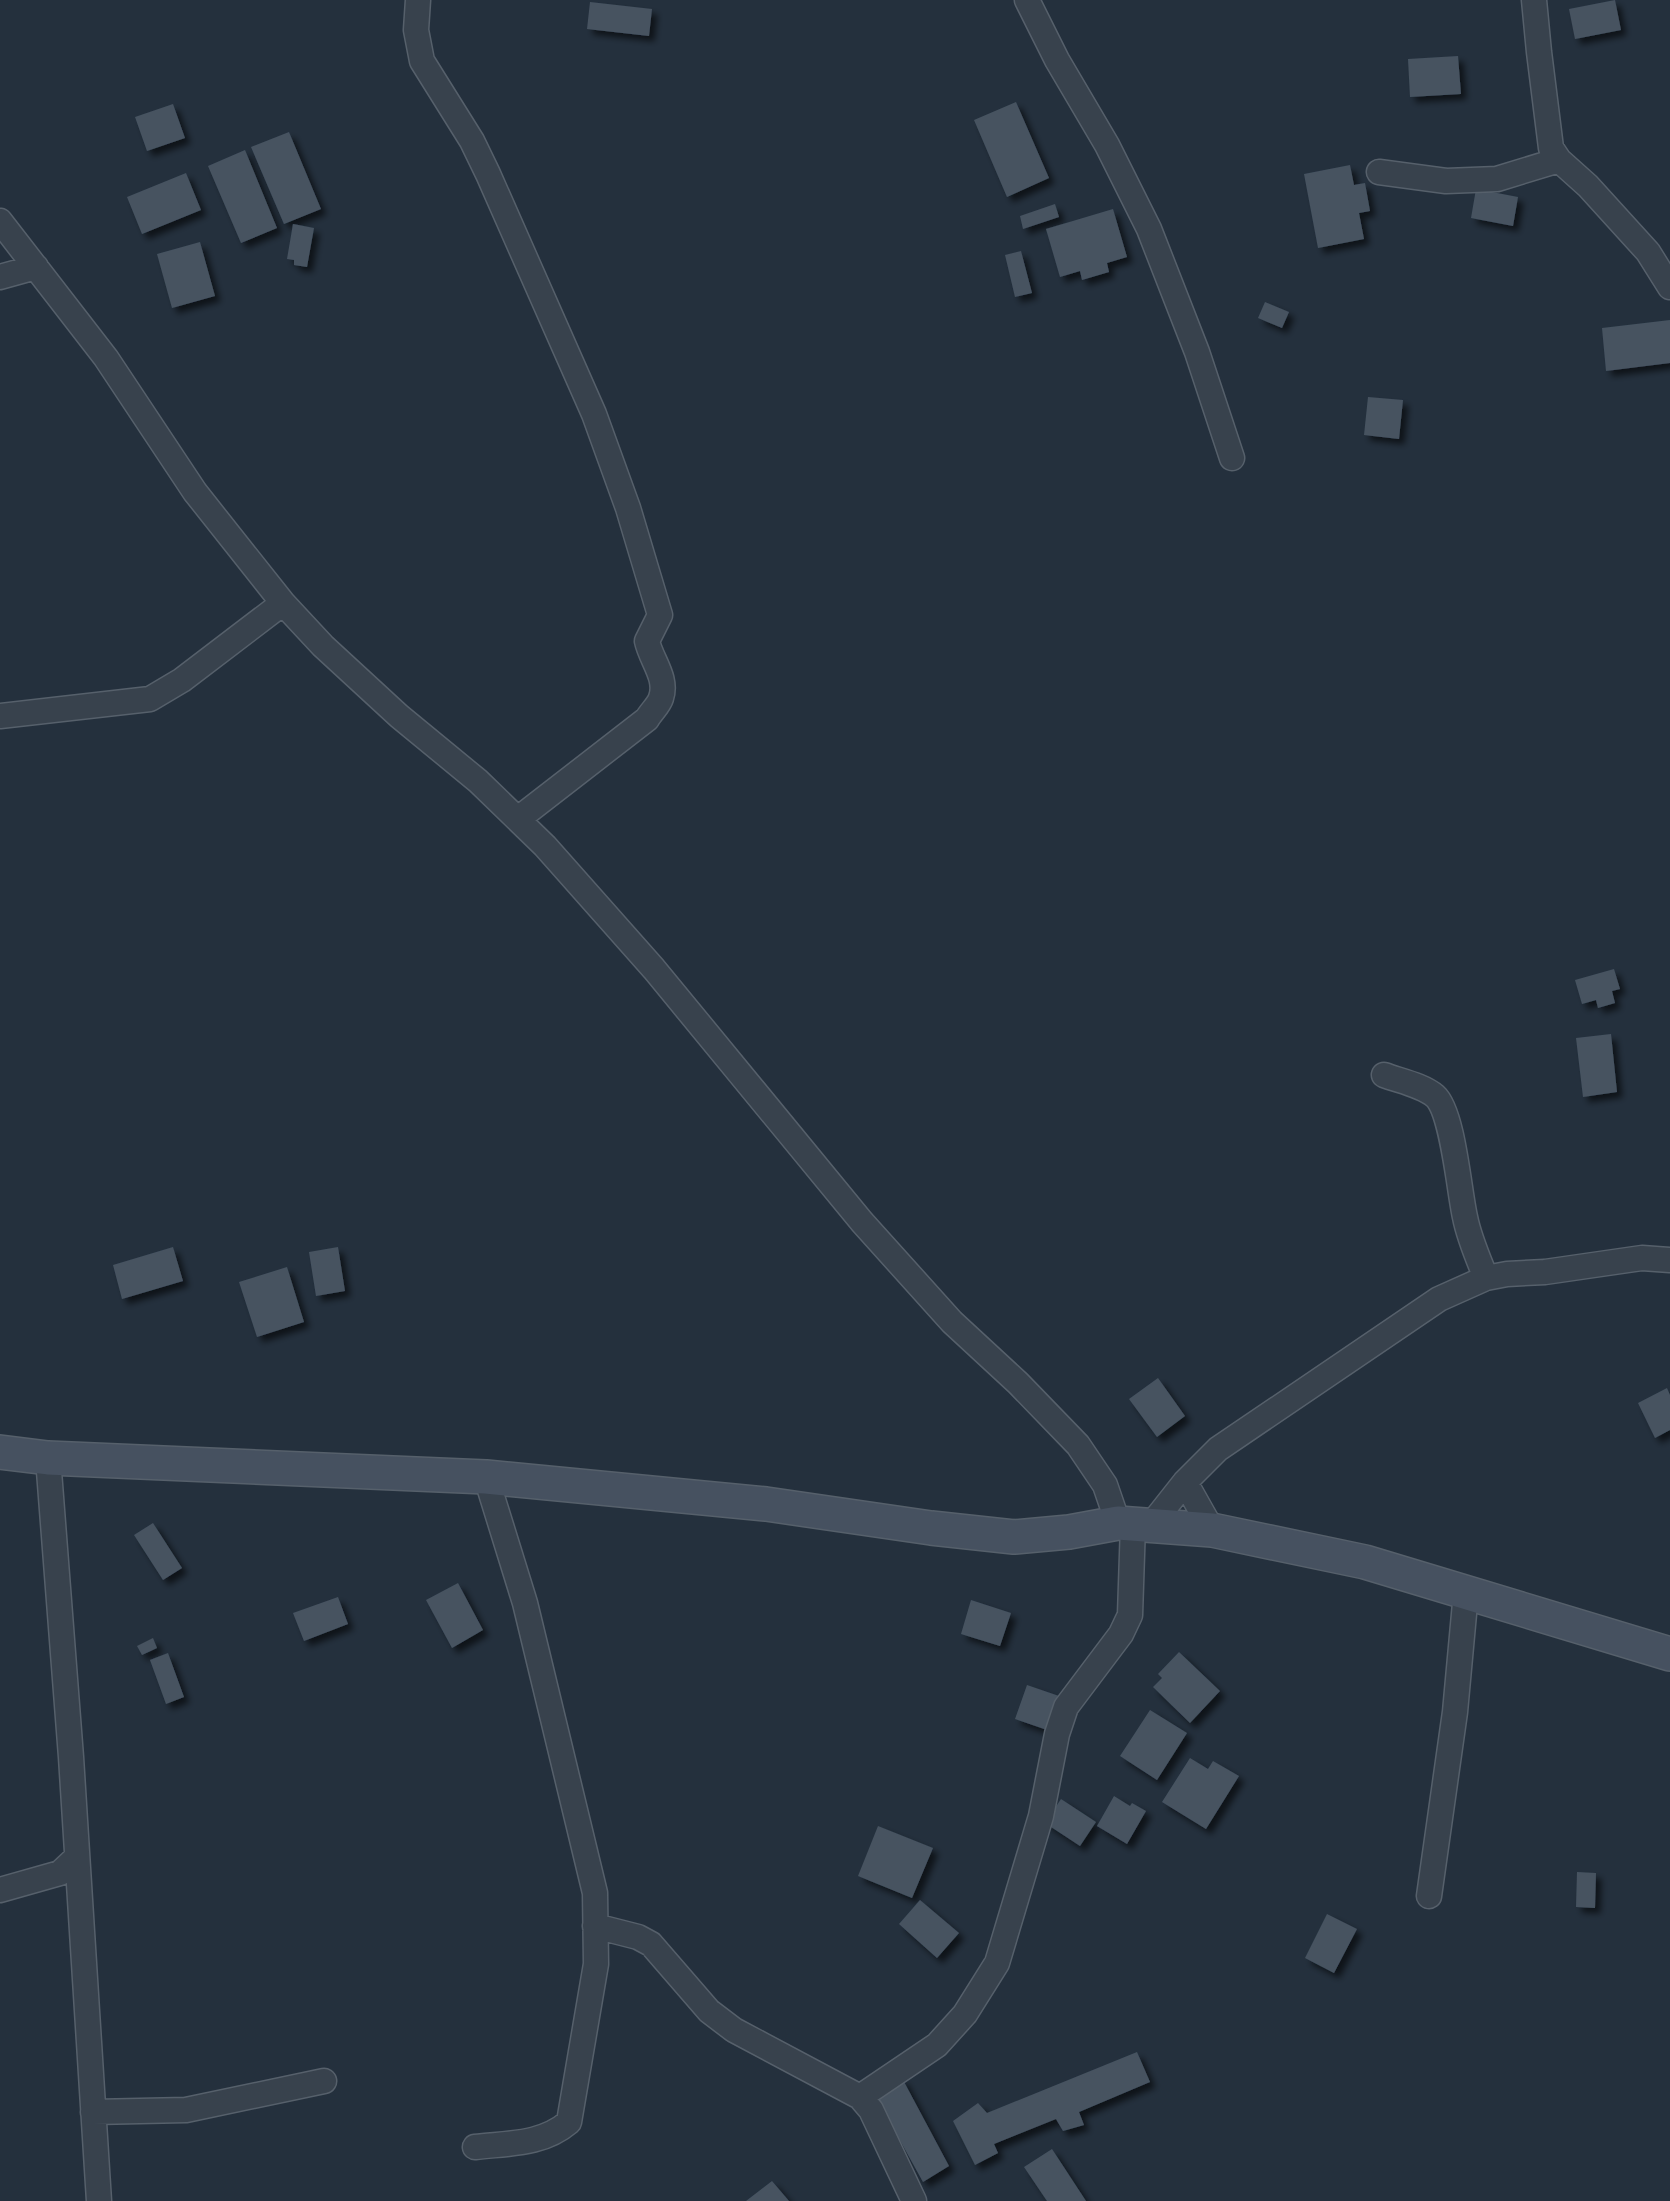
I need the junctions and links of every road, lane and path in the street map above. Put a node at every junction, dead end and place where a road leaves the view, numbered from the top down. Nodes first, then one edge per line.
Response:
1 (418, 0) edge
2 (1027, 0) edge
3 (1534, 0) edge
4 (1559, 160) junction
5 (1379, 172) dead end
6 (0, 221) edge
7 (36, 267) junction
8 (0, 277) edge
9 (1670, 286) edge
10 (1232, 458) dead end
11 (283, 603) junction
12 (0, 716) edge
13 (518, 819) junction
14 (1384, 1075) dead end
15 (1670, 1260) edge
16 (1486, 1278) junction
17 (0, 1452) edge
18 (48, 1458) junction
19 (486, 1477) junction
20 (1185, 1482) junction
21 (1134, 1524) junction
22 (1212, 1530) junction
23 (1466, 1592) junction
24 (1670, 1654) edge
25 (76, 1857) junction
26 (0, 1890) edge
27 (1430, 1896) dead end
28 (595, 1926) junction
29 (324, 2081) dead end
30 (860, 2097) junction
31 (93, 2112) junction
32 (475, 2147) dead end
33 (99, 2201) edge
34 (914, 2201) edge

1 - 13 street
2 - 10 street
3 - 4 street
4 - 5 street
4 - 9 street
6 - 7 street
7 - 8 street
7 - 11 street
11 - 12 street
11 - 13 street
13 - 21 street
14 - 16 street
15 - 16 street
16 - 20 street
17 - 18 street
18 - 19 street
18 - 25 street
19 - 21 street
19 - 28 street
20 - 21 street
20 - 22 street
21 - 22 street
21 - 30 street
22 - 23 street
23 - 24 street
23 - 27 street
25 - 26 street
25 - 31 street
28 - 30 street
28 - 32 street
29 - 31 street
30 - 34 street
31 - 33 street

